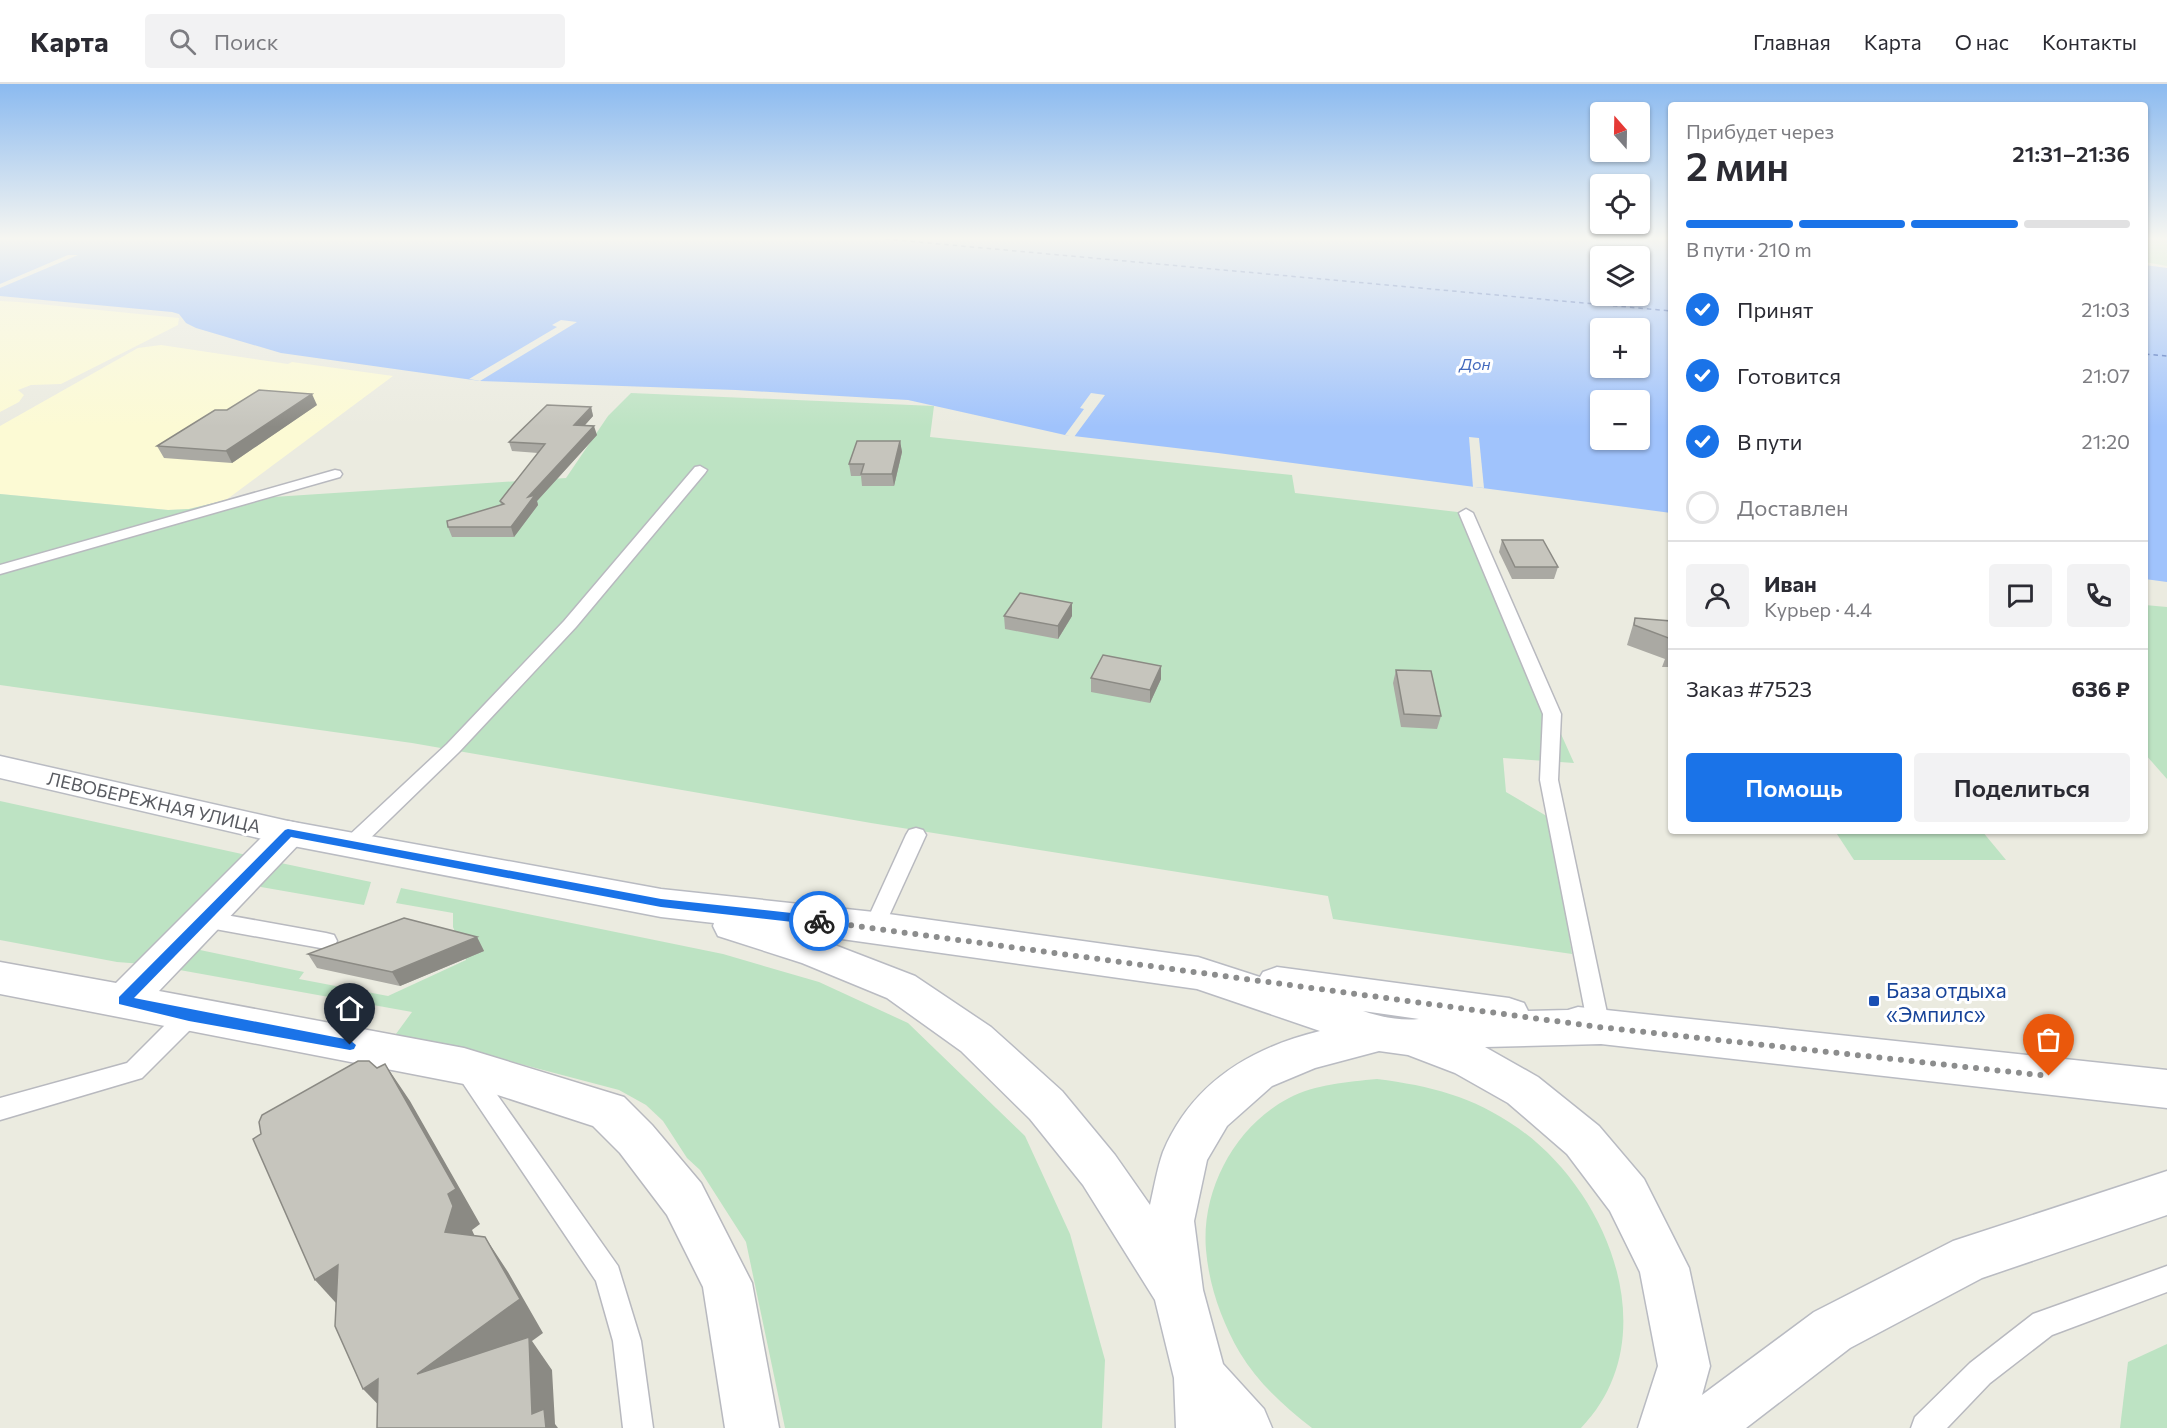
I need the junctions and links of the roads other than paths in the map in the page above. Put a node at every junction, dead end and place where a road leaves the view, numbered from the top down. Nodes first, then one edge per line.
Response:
1 (700, 470) dead end
2 (335, 474) dead end
3 (1466, 513) dead end
4 (0, 570) edge
5 (0, 767) edge
6 (288, 832) junction
7 (916, 835) dead end
8 (351, 845) junction
9 (661, 903) junction
10 (204, 919) junction
11 (873, 927) junction
12 (326, 941) dead end
13 (1198, 973) junction
14 (0, 978) edge
15 (124, 1001) junction
16 (189, 1016) junction
17 (1599, 1027) junction
18 (1394, 1036) junction
19 (464, 1066) junction
20 (2167, 1089) edge
21 (0, 1109) edge
22 (2167, 1193) edge
23 (2167, 1279) edge
24 (1178, 1290) junction
25 (1202, 1403) edge
26 (638, 1428) edge
27 (752, 1428) edge
28 (1245, 1428) edge
29 (1665, 1428) edge
30 (1702, 1428) edge
31 (1926, 1428) edge

1 - 8 lane
2 - 4 lane
3 - 17 lane
5 - 6 main road, ЛЕВОБЕРЕЖНАЯ УЛИЦА
6 - 8 main road, ЛЕВОБЕРЕЖНАЯ УЛИЦА
6 - 10 main road
7 - 11 lane
8 - 9 main road, ЛЕВОБЕРЕЖНАЯ УЛИЦА
9 - 11 main road, ЛЕВОБЕРЕЖНАЯ УЛИЦА
9 - 24 main road
10 - 12 lane
10 - 15 main road
11 - 13 main road, ЛЕВОБЕРЕЖНАЯ УЛИЦА
13 - 17 main road, ЛЕВОБЕРЕЖНАЯ УЛИЦА
13 - 18 main road, ЛЕВОБЕРЕЖНАЯ УЛИЦА
14 - 15 main road
15 - 16 main road
16 - 19 main road
16 - 21 lane
17 - 18 main road, ЛЕВОБЕРЕЖНАЯ УЛИЦА
17 - 20 main road, ЛЕВОБЕРЕЖНАЯ УЛИЦА
18 - 24 main road
18 - 29 main road
19 - 26 lane
19 - 27 main road
22 - 30 main road
23 - 31 lane
24 - 25 main road
25 - 28 main road

